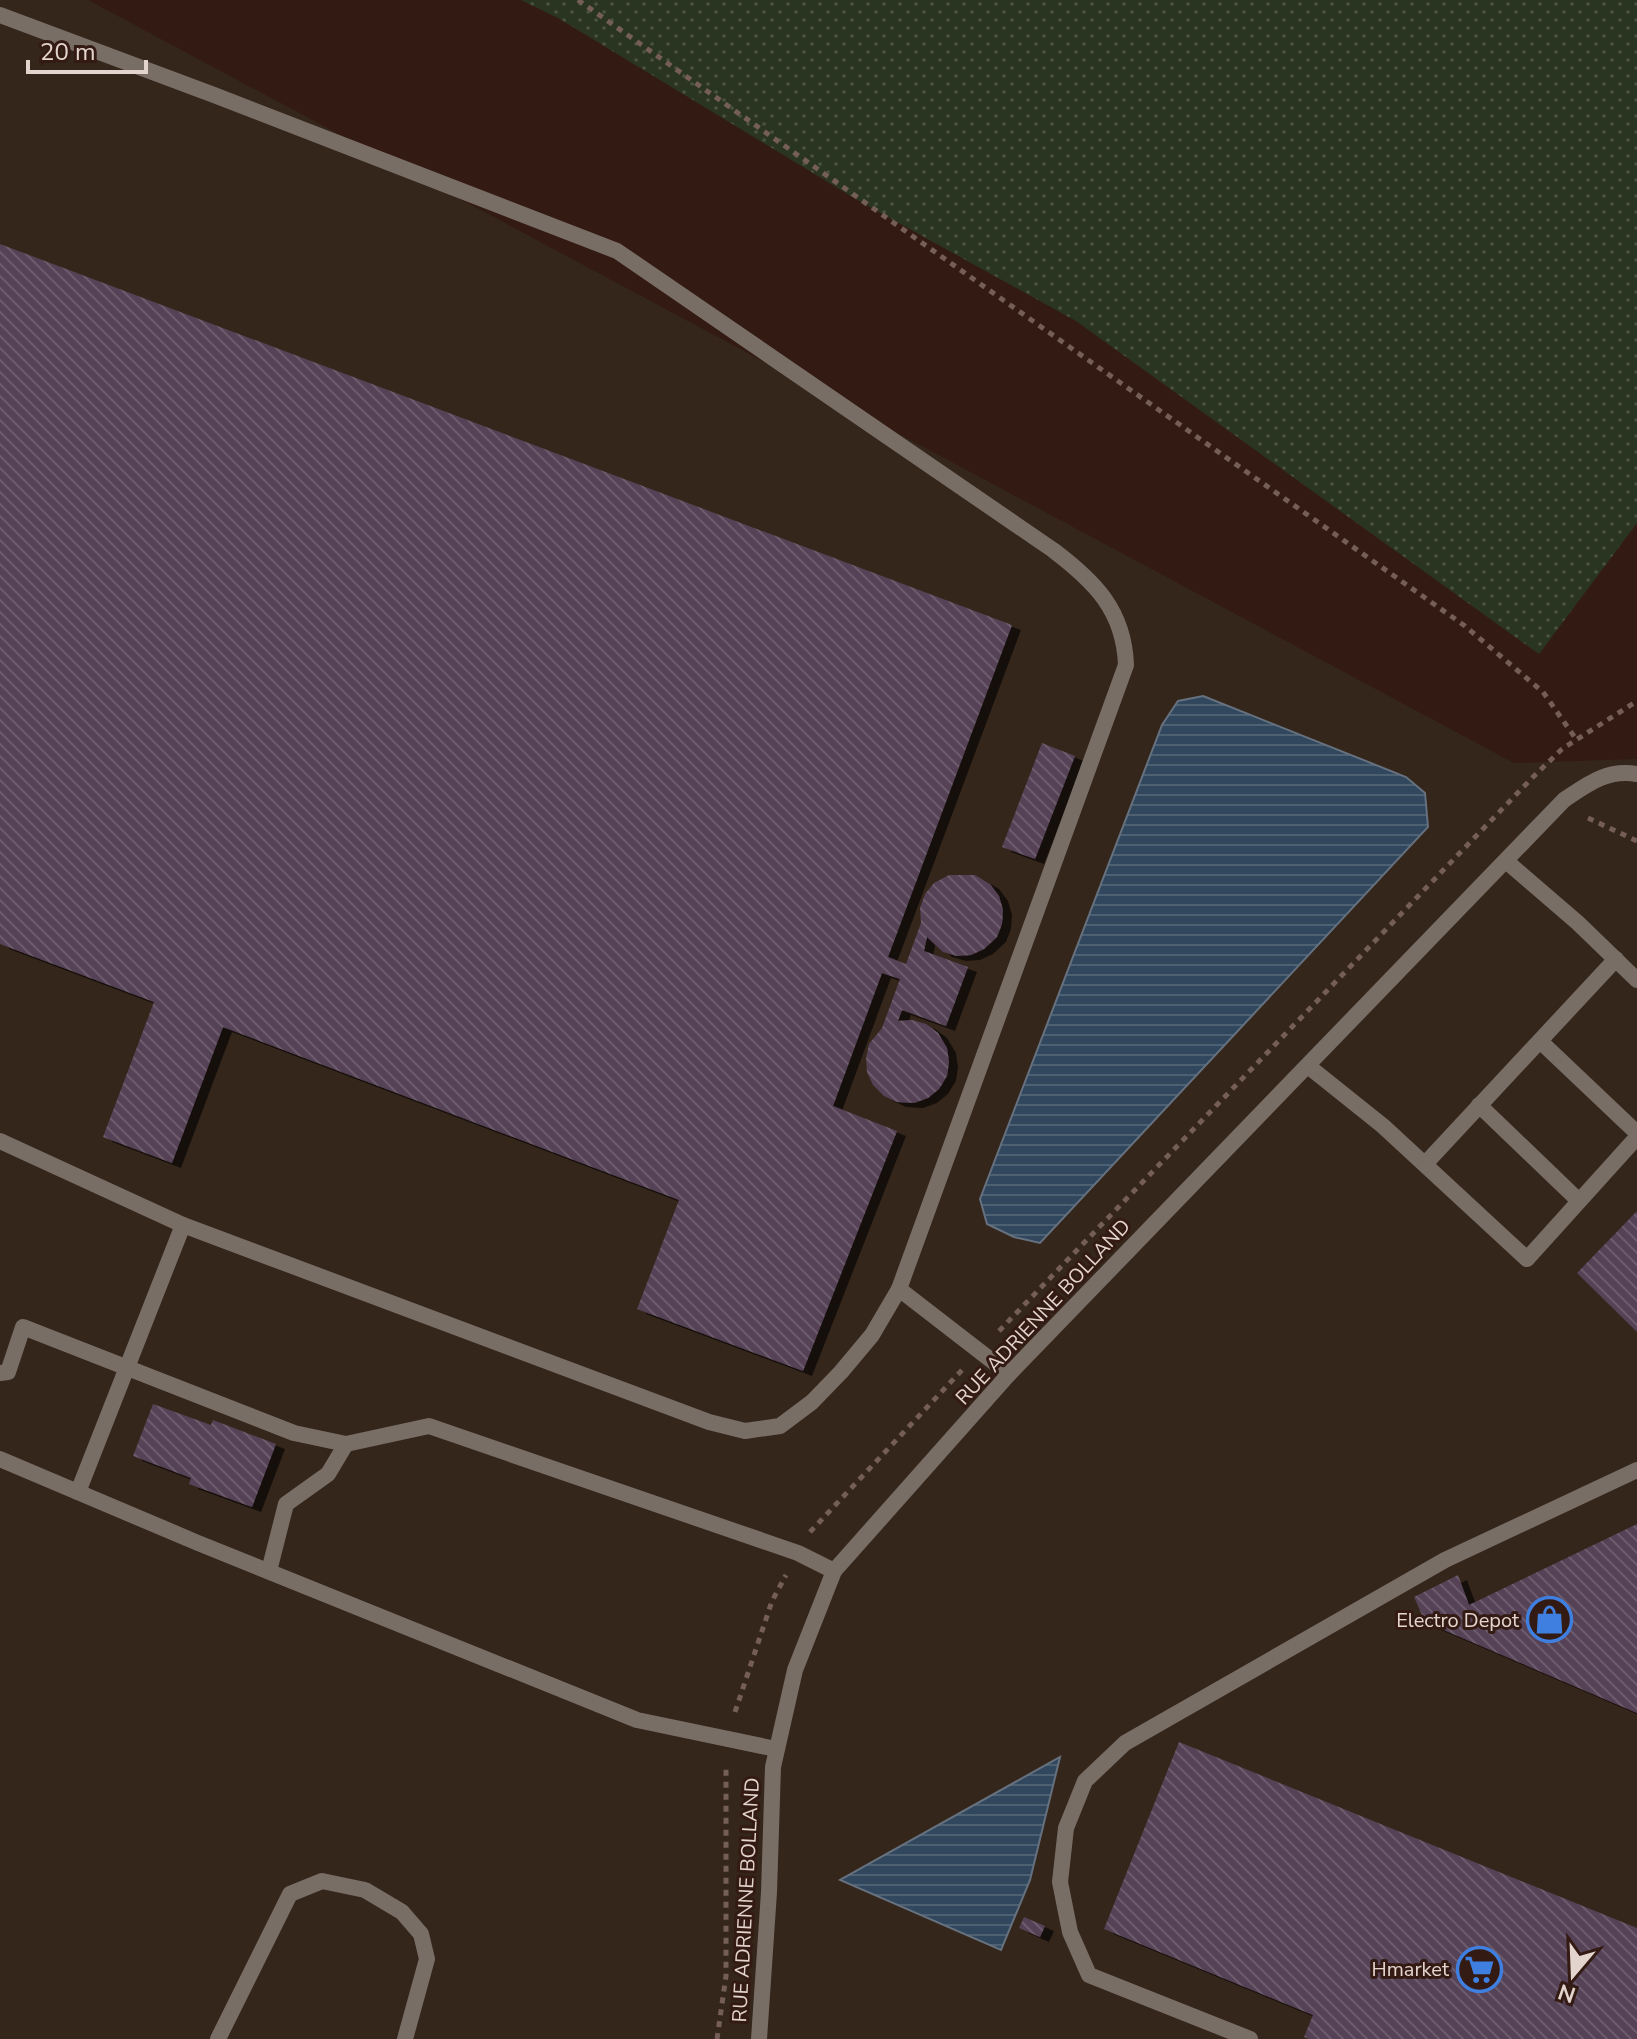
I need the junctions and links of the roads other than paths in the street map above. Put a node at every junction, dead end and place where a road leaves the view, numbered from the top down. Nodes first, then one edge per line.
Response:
1 (0, 15) edge
2 (1637, 774) edge
3 (1506, 861) junction
4 (1616, 959) junction
5 (1637, 980) edge
6 (1540, 1041) junction
7 (1308, 1066) junction
8 (1479, 1105) junction
9 (1637, 1135) edge
10 (0, 1141) edge
11 (1425, 1164) junction
12 (1579, 1201) junction
13 (183, 1225) junction
14 (899, 1289) junction
15 (127, 1366) junction
16 (0, 1373) edge
17 (1009, 1374) junction
18 (346, 1444) junction
19 (0, 1459) edge
20 (1637, 1470) edge
21 (78, 1492) junction
22 (269, 1571) junction
23 (834, 1571) junction
24 (776, 1749) junction
25 (218, 2039) edge
26 (405, 2039) edge
27 (759, 2039) edge
28 (1250, 2039) edge

1 - 14 street
2 - 3 street, RUE ADRIENNE BOLLAND
3 - 4 street
3 - 7 street, RUE ADRIENNE BOLLAND
4 - 5 street
4 - 6 street
6 - 8 street
6 - 9 street
7 - 11 street
7 - 17 street, RUE ADRIENNE BOLLAND
8 - 11 street
8 - 12 street
9 - 12 street
10 - 13 street
11 - 12 street
13 - 14 street
13 - 15 street
14 - 17 street
15 - 16 street
15 - 18 street
15 - 21 street
17 - 23 street, RUE ADRIENNE BOLLAND
18 - 22 street
18 - 23 street
19 - 21 street
20 - 28 street
21 - 22 street
22 - 24 street
23 - 24 street, RUE ADRIENNE BOLLAND
24 - 27 street, RUE ADRIENNE BOLLAND
25 - 26 street

